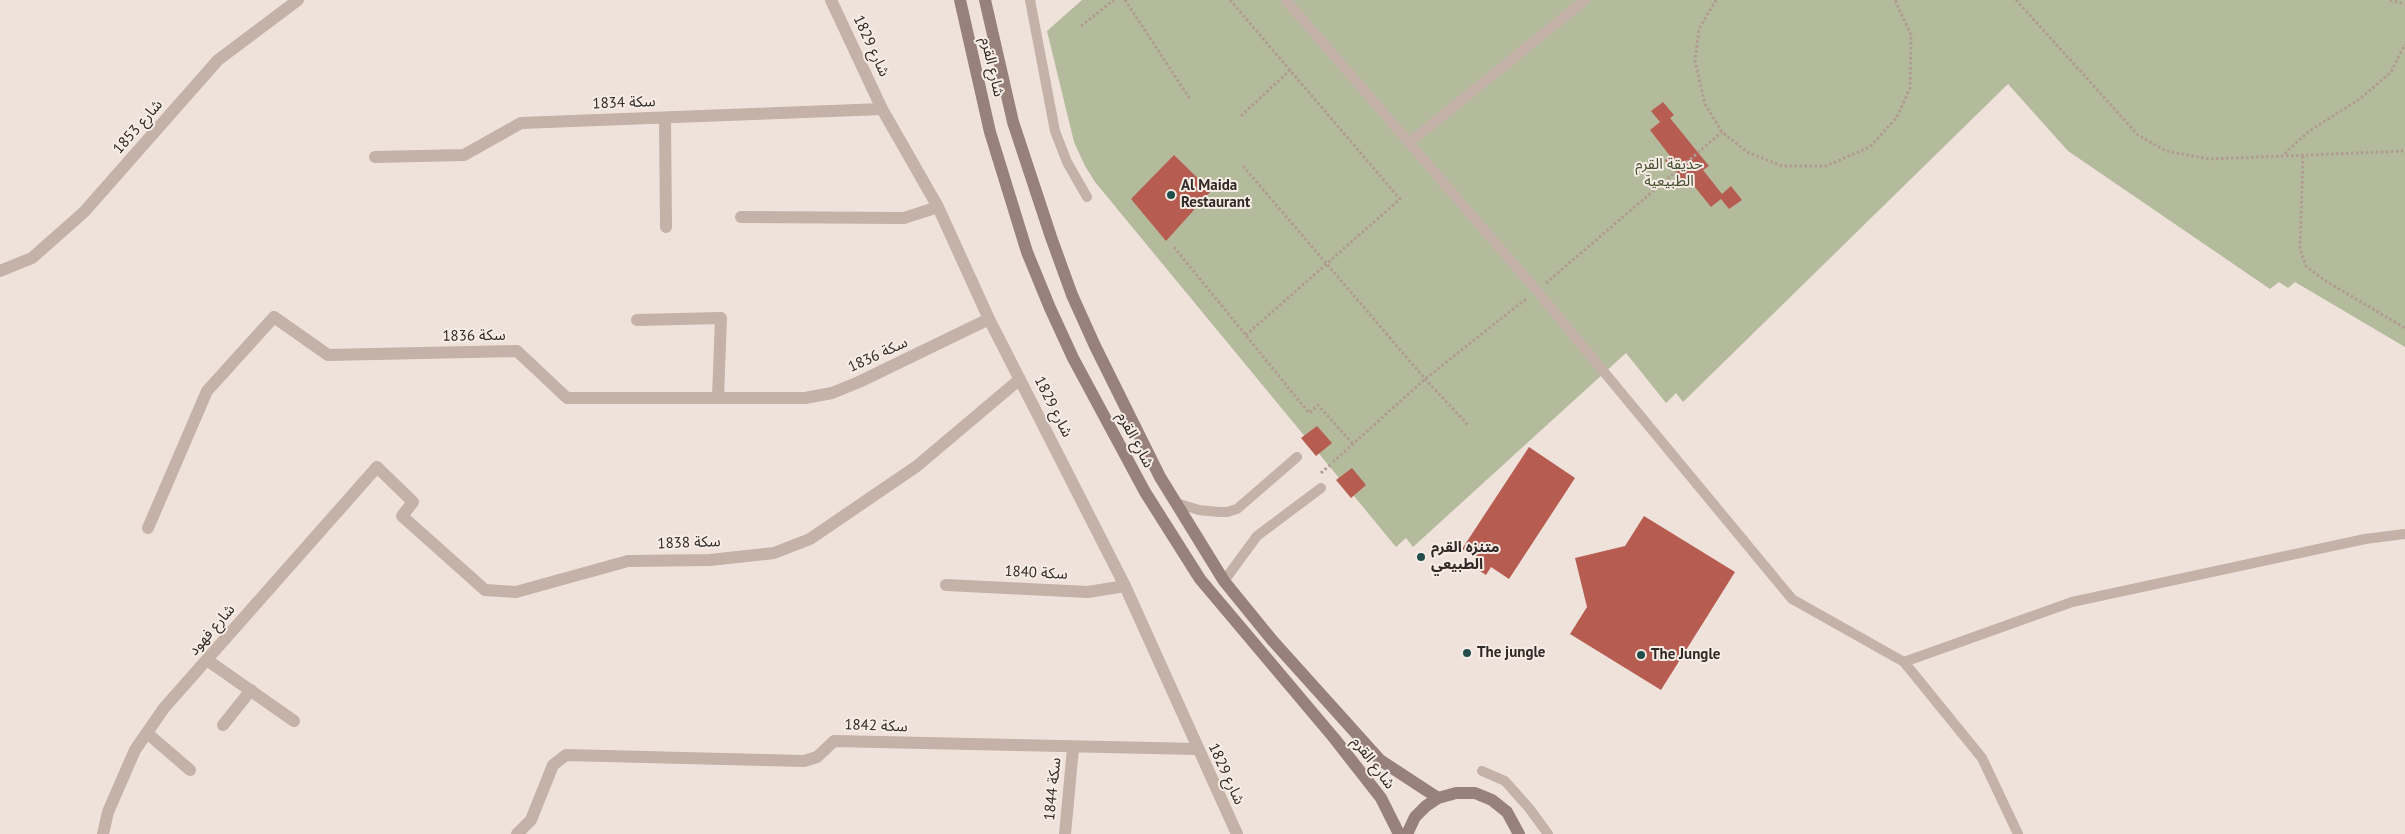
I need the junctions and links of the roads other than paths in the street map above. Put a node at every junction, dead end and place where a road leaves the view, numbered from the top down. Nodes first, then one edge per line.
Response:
1 (298, 0) edge
2 (831, 0) edge
3 (960, 0) edge
4 (985, 0) edge
5 (1030, 0) edge
6 (1286, 0) edge
7 (1586, 0) edge
8 (882, 109) junction
9 (666, 118) junction
10 (1410, 142) junction
11 (375, 157) dead end
12 (1087, 197) dead end
13 (938, 207) junction
14 (741, 217) dead end
15 (666, 227) dead end
16 (0, 271) edge
17 (989, 319) junction
18 (637, 320) dead end
19 (1020, 379) junction
20 (718, 397) junction
21 (1297, 457) dead end
22 (377, 466) joint
23 (1321, 488) dead end
24 (1176, 503) junction
25 (148, 528) dead end
26 (2405, 534) edge
27 (1224, 581) junction
28 (946, 585) dead end
29 (1124, 586) junction
30 (207, 660) junction
31 (1904, 662) junction
32 (251, 690) junction
33 (294, 721) dead end
34 (223, 724) dead end
35 (147, 733) junction
36 (1073, 748) junction
37 (1197, 749) junction
38 (190, 770) dead end
39 (1482, 770) dead end
40 (1438, 798) junction
41 (103, 834) edge
42 (517, 834) edge
43 (1065, 834) edge
44 (1237, 834) edge
45 (1399, 834) edge
46 (1407, 834) edge
47 (1519, 834) edge
48 (1548, 834) edge
49 (2018, 834) edge

1 - 16 street, شارع 1853
2 - 8 street, 1829 شارع
3 - 45 main road, شارع القرم
4 - 24 main road, شارع القرم
5 - 12 lane
6 - 10 lane
7 - 10 lane
8 - 9 street, سكة 1834
8 - 13 street, 1829 شارع
9 - 11 street, سكة 1834
9 - 15 street
10 - 31 lane
13 - 14 street
13 - 17 street, 1829 شارع
17 - 19 street, 1829 شارع
17 - 20 street, سكة 1836
18 - 20 street
19 - 22 street, 1838 سكة
19 - 29 street, 1829 شارع
20 - 25 street, سكة 1836
21 - 24 lane
22 - 30 street, شارع فهود
23 - 27 lane
24 - 27 main road, شارع القرم
26 - 31 lane
27 - 40 main road, شارع القرم
28 - 29 street, سكة 1840
29 - 37 street, 1829 شارع
30 - 32 street
30 - 35 street, شارع فهود
31 - 49 lane
32 - 33 street
32 - 34 street
35 - 38 street
35 - 41 street, شارع فهود
36 - 37 street, سكة 1842
36 - 42 street, سكة 1842
36 - 43 street, سكة 1844
37 - 44 street, 1829 شارع
39 - 48 lane
40 - 46 main road
40 - 47 main road

